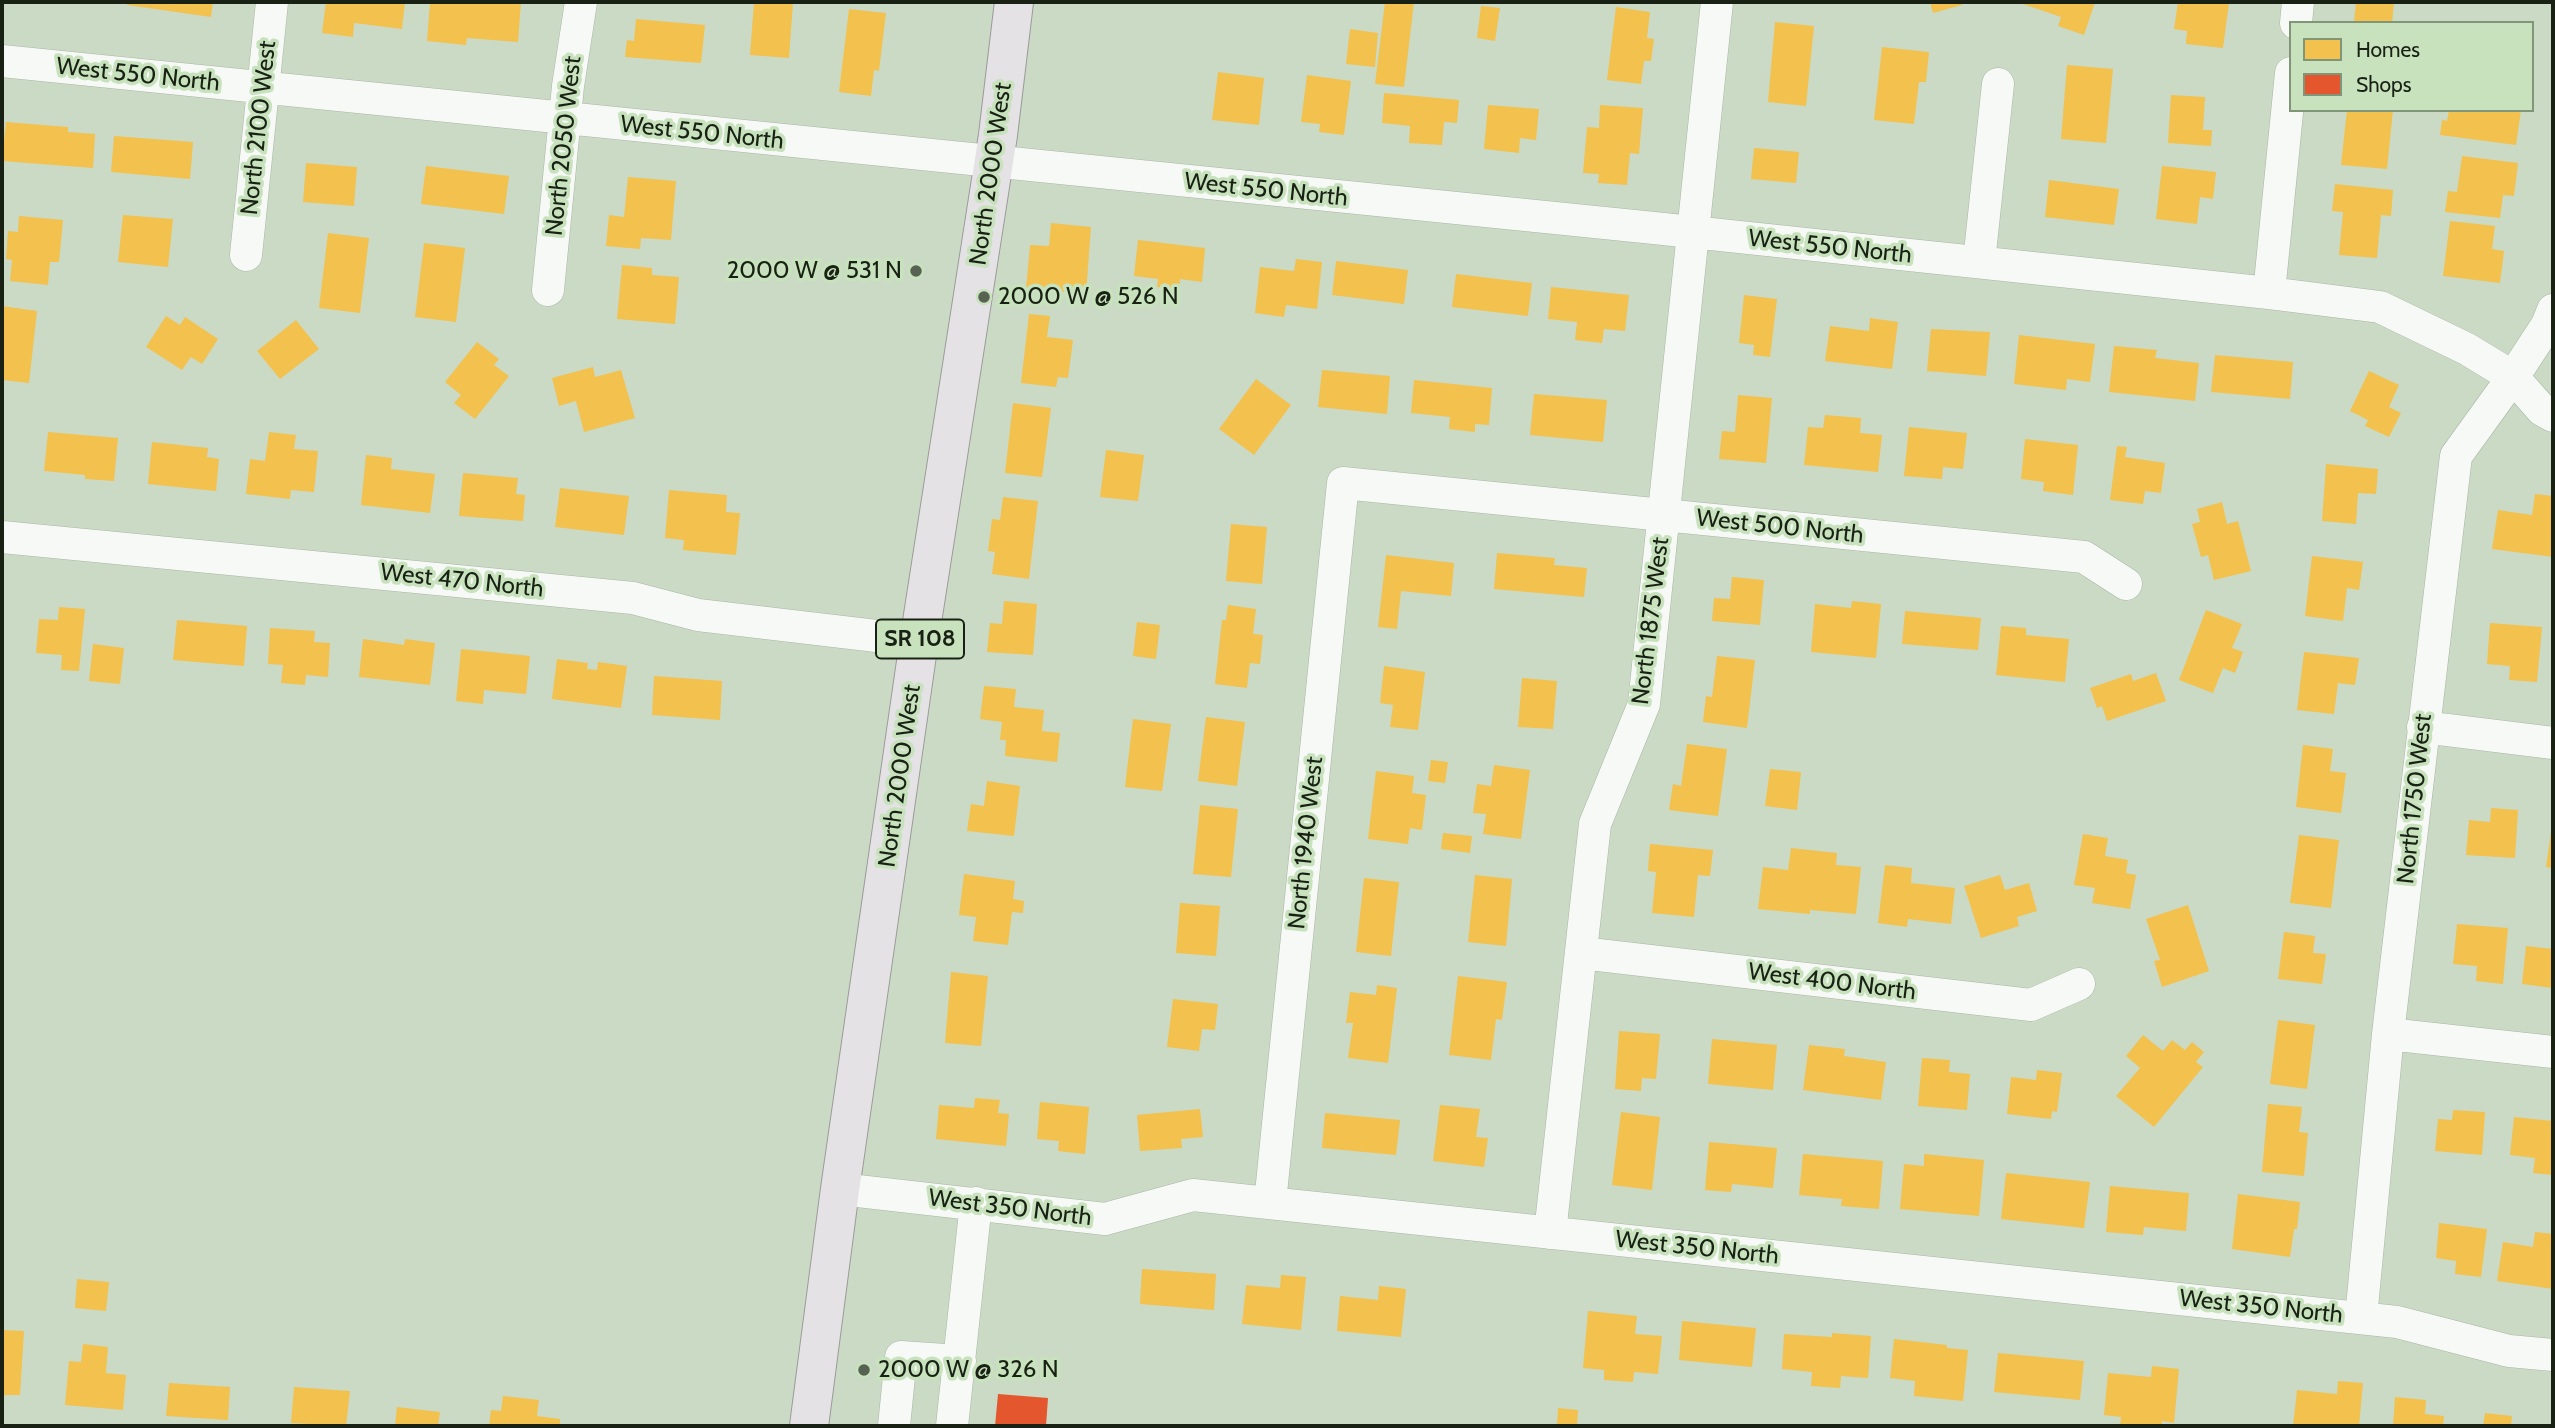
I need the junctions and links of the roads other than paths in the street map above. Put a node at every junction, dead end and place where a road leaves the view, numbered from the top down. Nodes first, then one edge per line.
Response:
1 (272, 2) edge
2 (581, 2) edge
3 (1014, 2) edge
4 (1717, 2) edge
5 (2298, 2) edge
6 (2296, 21) edge
7 (2, 61) edge
8 (1998, 84) dead end
9 (262, 88) junction
10 (2289, 93) edge
11 (566, 120) junction
12 (992, 162) junction
13 (1693, 232) junction
14 (247, 255) dead end
15 (1979, 262) junction
16 (548, 290) dead end
17 (2269, 293) junction
18 (2553, 310) edge
19 (2513, 377) junction
20 (2553, 416) edge
21 (1343, 483) joint
22 (1664, 515) junction
23 (2, 537) edge
24 (2126, 584) dead end
25 (919, 641) junction
26 (2423, 727) junction
27 (2553, 743) edge
28 (1581, 953) junction
29 (2080, 984) dead end
30 (2388, 1034) junction
31 (2553, 1052) edge
32 (840, 1189) junction
33 (976, 1203) junction
34 (1270, 1203) junction
35 (1550, 1233) junction
36 (2361, 1318) junction
37 (2553, 1355) edge
38 (960, 1361) junction
39 (809, 1426) edge
40 (894, 1426) edge
41 (952, 1426) edge

1 - 9 street, North 2100 West
2 - 11 street, North 2050 West
3 - 12 main road, North 2000 West / SR 108
4 - 13 street, North 1875 West
5 - 6 street
7 - 9 street, West 550 North
8 - 15 street
9 - 11 street, West 550 North
9 - 14 street, North 2100 West
10 - 17 street
11 - 12 street, West 550 North
11 - 16 street, North 2050 West
12 - 13 street, West 550 North
12 - 25 main road, North 2000 West / SR 108
13 - 15 street, West 550 North
13 - 22 street, North 1875 West
15 - 17 street, West 550 North
17 - 19 street, West 550 North
18 - 19 street, North 1750 West
19 - 20 street, West 550 North
19 - 26 street, North 1750 West
21 - 22 street, West 500 North
21 - 34 street, North 1940 West
22 - 24 street, West 500 North
22 - 28 street, North 1875 West
23 - 25 street, West 470 North
25 - 32 main road, North 2000 West / SR 108
26 - 27 street
26 - 30 street, North 1750 West
28 - 29 street, West 400 North
28 - 35 street, North 1875 West
30 - 31 street
30 - 36 street, North 1750 West
32 - 33 street, West 350 North
32 - 39 main road, North 2000 West / SR 108
33 - 34 street, West 350 North
33 - 38 street
34 - 35 street, West 350 North
35 - 36 street, West 350 North
36 - 37 street, West 350 North
38 - 40 street
38 - 41 street

